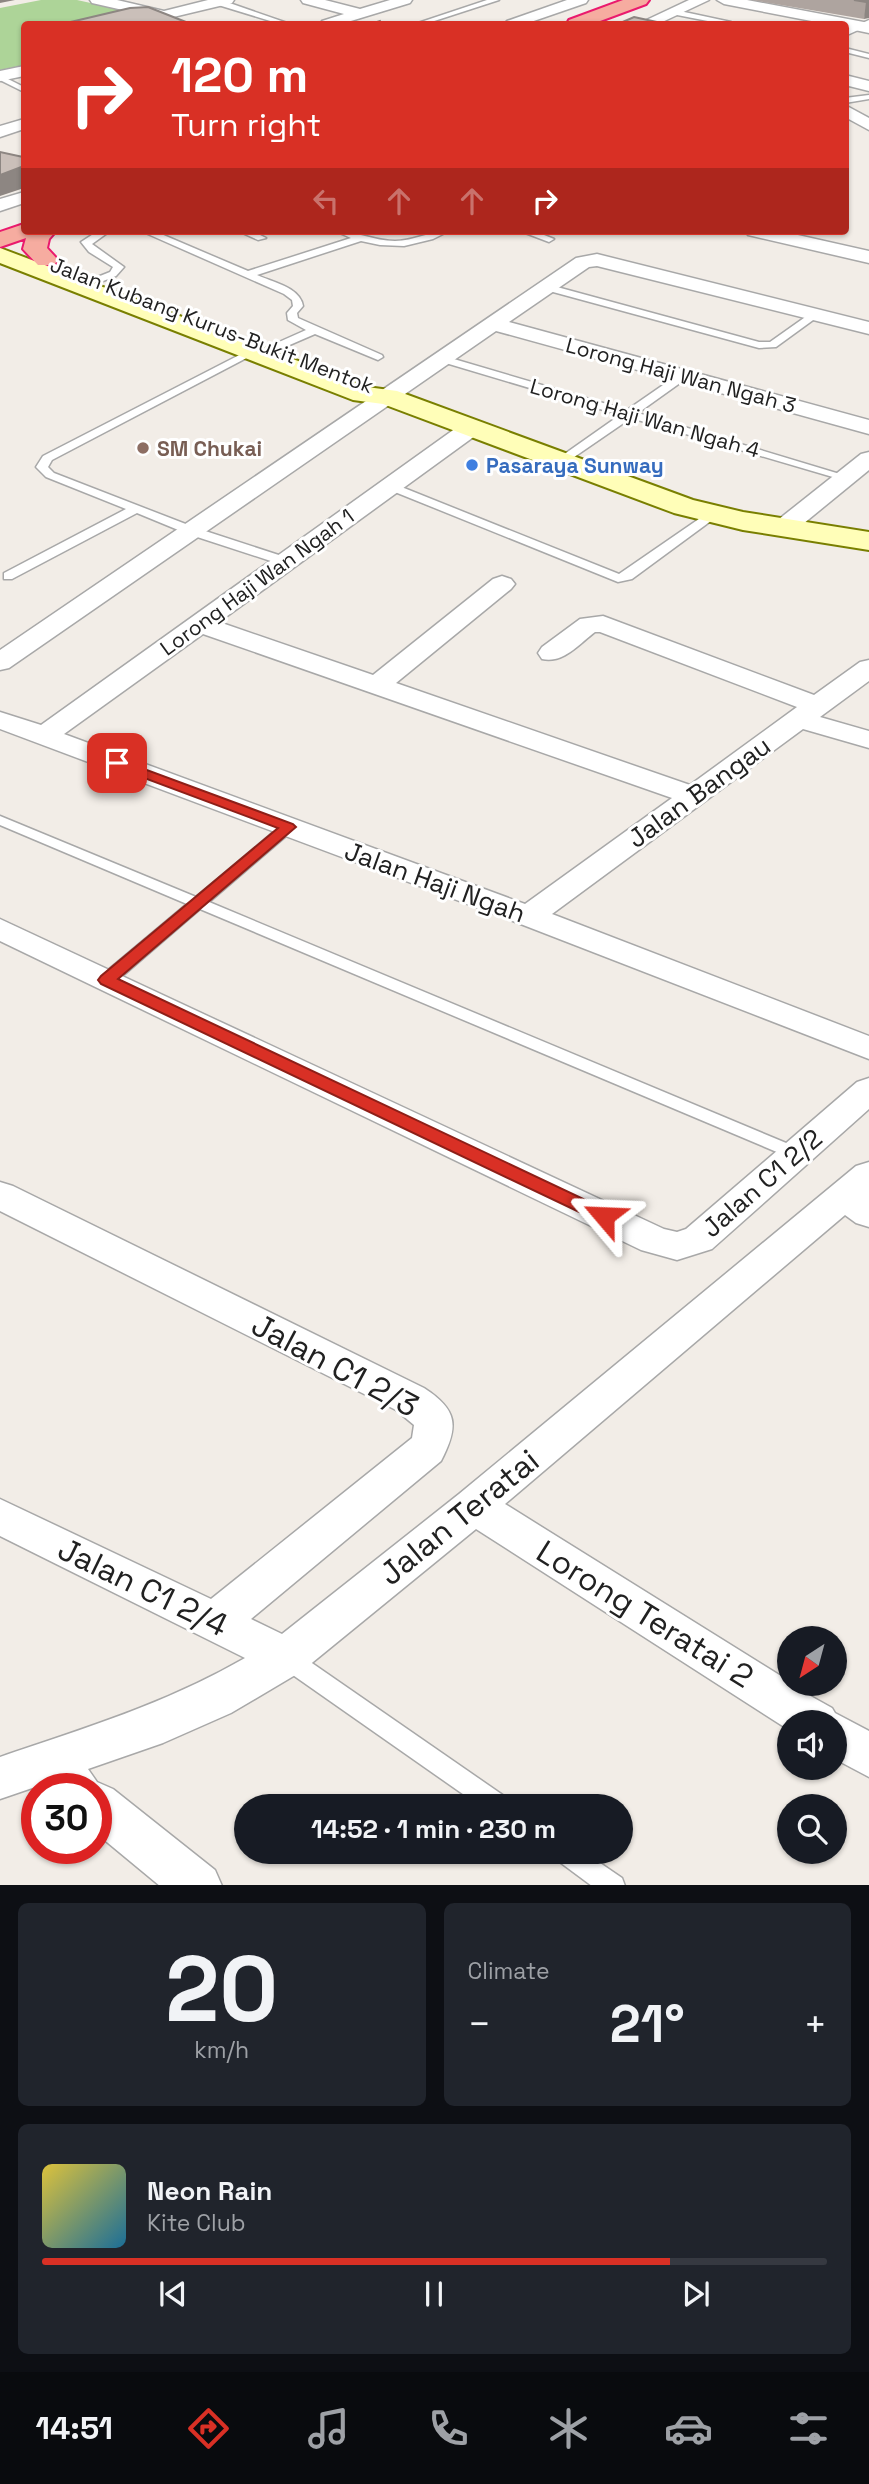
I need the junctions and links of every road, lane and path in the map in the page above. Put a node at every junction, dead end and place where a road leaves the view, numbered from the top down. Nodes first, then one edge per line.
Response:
1 (97, 0) edge
2 (308, 0) edge
3 (405, 0) edge
4 (495, 0) edge
5 (581, 0) edge
6 (611, 0) edge
7 (640, 0) edge
8 (702, 0) edge
9 (724, 0) edge
10 (213, 2) edge
11 (675, 12) junction
12 (362, 14) junction
13 (166, 15) junction
14 (140, 21) edge
15 (182, 21) edge
16 (276, 21) edge
17 (338, 21) edge
18 (428, 21) edge
19 (521, 21) edge
20 (556, 21) edge
21 (584, 21) edge
22 (653, 21) edge
23 (717, 21) edge
24 (839, 21) edge
25 (866, 26) edge
26 (849, 32) edge
27 (849, 51) edge
28 (869, 56) edge
29 (21, 72) edge
30 (0, 76) edge
31 (849, 81) edge
32 (869, 86) edge
33 (21, 88) edge
34 (869, 97) edge
35 (849, 100) edge
36 (849, 112) edge
37 (21, 125) edge
38 (869, 125) edge
39 (0, 132) edge
40 (21, 198) edge
41 (0, 205) edge
42 (21, 217) edge
43 (0, 224) edge
44 (21, 233) edge
45 (40, 235) edge
46 (99, 235) edge
47 (156, 235) edge
48 (253, 235) edge
49 (352, 235) edge
50 (435, 235) edge
51 (537, 235) edge
52 (773, 235) edge
53 (261, 238) dead end
54 (361, 238) junction
55 (549, 239) dead end
56 (0, 241) edge
57 (0, 256) edge
58 (869, 257) edge
59 (46, 260) junction
60 (250, 274) junction
61 (98, 281) junction
62 (546, 287) junction
63 (815, 315) junction
64 (494, 324) junction
65 (869, 328) edge
66 (314, 330) junction
67 (264, 350) junction
68 (377, 357) dead end
69 (443, 359) junction
70 (683, 376) junction
71 (388, 397) junction
72 (629, 414) junction
73 (869, 427) edge
74 (471, 428) junction
75 (869, 459) edge
76 (560, 462) junction
77 (847, 478) junction
78 (389, 486) junction
79 (134, 510) junction
80 (713, 515) junction
81 (783, 528) junction
82 (191, 531) junction
83 (869, 541) edge
84 (284, 561) junction
85 (8, 576) dead end
86 (502, 584) dead end
87 (200, 624) junction
88 (551, 653) dead end
89 (0, 662) edge
90 (869, 668) edge
91 (376, 686) junction
92 (808, 713) junction
93 (0, 719) edge
94 (44, 736) junction
95 (869, 740) edge
96 (692, 795) junction
97 (0, 820) edge
98 (288, 827) junction
99 (198, 903) junction
100 (529, 916) junction
101 (0, 929) edge
102 (107, 980) junction
103 (869, 1048) edge
104 (869, 1090) edge
105 (797, 1154) junction
106 (861, 1194) edge
107 (0, 1195) edge
108 (474, 1506) junction
109 (0, 1516) edge
110 (215, 1622) junction
111 (286, 1657) junction
112 (797, 1710) edge
113 (847, 1742) edge
114 (869, 1756) edge
115 (63, 1773) edge
116 (21, 1777) edge
117 (0, 1778) edge
118 (482, 1794) edge
119 (112, 1817) edge
120 (582, 1864) edge
121 (198, 1885) edge
122 (613, 1885) edge

1 - 13 street
2 - 12 street
3 - 12 street
4 - 18 lane
5 - 19 street
6 - 20 highway
7 - 21 highway
8 - 11 street
9 - 24 street
10 - 13 street
10 - 16 lane
11 - 22 street
11 - 23 lane
12 - 17 street
13 - 14 street
13 - 15 street
25 - 26 lane
27 - 28 lane
29 - 30 street
30 - 33 lane
31 - 32 street
34 - 35 lane
36 - 38 street
37 - 39 street
40 - 41 street
42 - 43 highway
44 - 56 highway
45 - 59 highway
46 - 61 lane
47 - 60 lane
48 - 53 lane
49 - 54 lane
50 - 54 lane
51 - 55 lane
52 - 58 street
54 - 60 lane
56 - 59 main road, Jalan Kubang Kurus-Bukit Mentok
57 - 67 main road, Jalan Kubang Kurus-Bukit Mentok
59 - 61 main road, Jalan Kubang Kurus-Bukit Mentok
60 - 66 lane
61 - 67 main road, Jalan Kubang Kurus-Bukit Mentok
62 - 63 street
62 - 63 lane
62 - 64 street
63 - 65 street
64 - 69 street
64 - 70 street, Lorong Haji Wan Ngah 3
66 - 67 lane
66 - 68 lane
67 - 71 main road, Jalan Kubang Kurus-Bukit Mentok
67 - 79 lane
69 - 71 street
69 - 72 lane, Lorong Haji Wan Ngah 4
70 - 72 lane
70 - 73 street, Lorong Haji Wan Ngah 3
71 - 74 main road, Jalan Kubang Kurus-Bukit Mentok
71 - 82 street
72 - 76 lane
72 - 77 lane, Lorong Haji Wan Ngah 4
74 - 76 main road, Jalan Kubang Kurus-Bukit Mentok
74 - 78 street, Lorong Haji Wan Ngah 1
75 - 77 street
76 - 80 main road, Jalan Kubang Kurus-Bukit Mentok
77 - 81 street
78 - 80 lane
78 - 84 street, Lorong Haji Wan Ngah 1
79 - 82 lane
79 - 85 lane
80 - 81 main road, Jalan Kubang Kurus-Bukit Mentok
81 - 83 main road, Jalan Kubang Kurus-Bukit Mentok
82 - 84 lane
82 - 89 street
84 - 87 street, Lorong Haji Wan Ngah 1
86 - 91 street
87 - 91 street
87 - 94 street, Lorong Haji Wan Ngah 1
88 - 92 street
90 - 92 street, Jalan Bangau
91 - 96 street
92 - 95 street
92 - 96 street, Jalan Bangau
93 - 94 street, Jalan Haji Ngah
94 - 98 street, Jalan Haji Ngah
96 - 100 street, Jalan Bangau
97 - 99 lane
98 - 99 lane
98 - 100 street, Jalan Haji Ngah
99 - 102 lane
99 - 105 lane
100 - 103 street, Jalan Haji Ngah
101 - 102 street, Jalan C1 2/2
102 - 105 street, Jalan C1 2/2
104 - 105 street, Jalan C1 2/2
106 - 108 street, Jalan Teratai
107 - 110 street, Jalan C1 2/3
108 - 111 street, Jalan Teratai
108 - 112 street, Lorong Teratai 2
109 - 110 street, Jalan C1 2/4
110 - 111 street, Jalan C1 2/4
111 - 115 street, Jalan Teratai
111 - 118 lane
113 - 114 street
116 - 117 street, Jalan Teratai
119 - 121 street
120 - 122 lane

